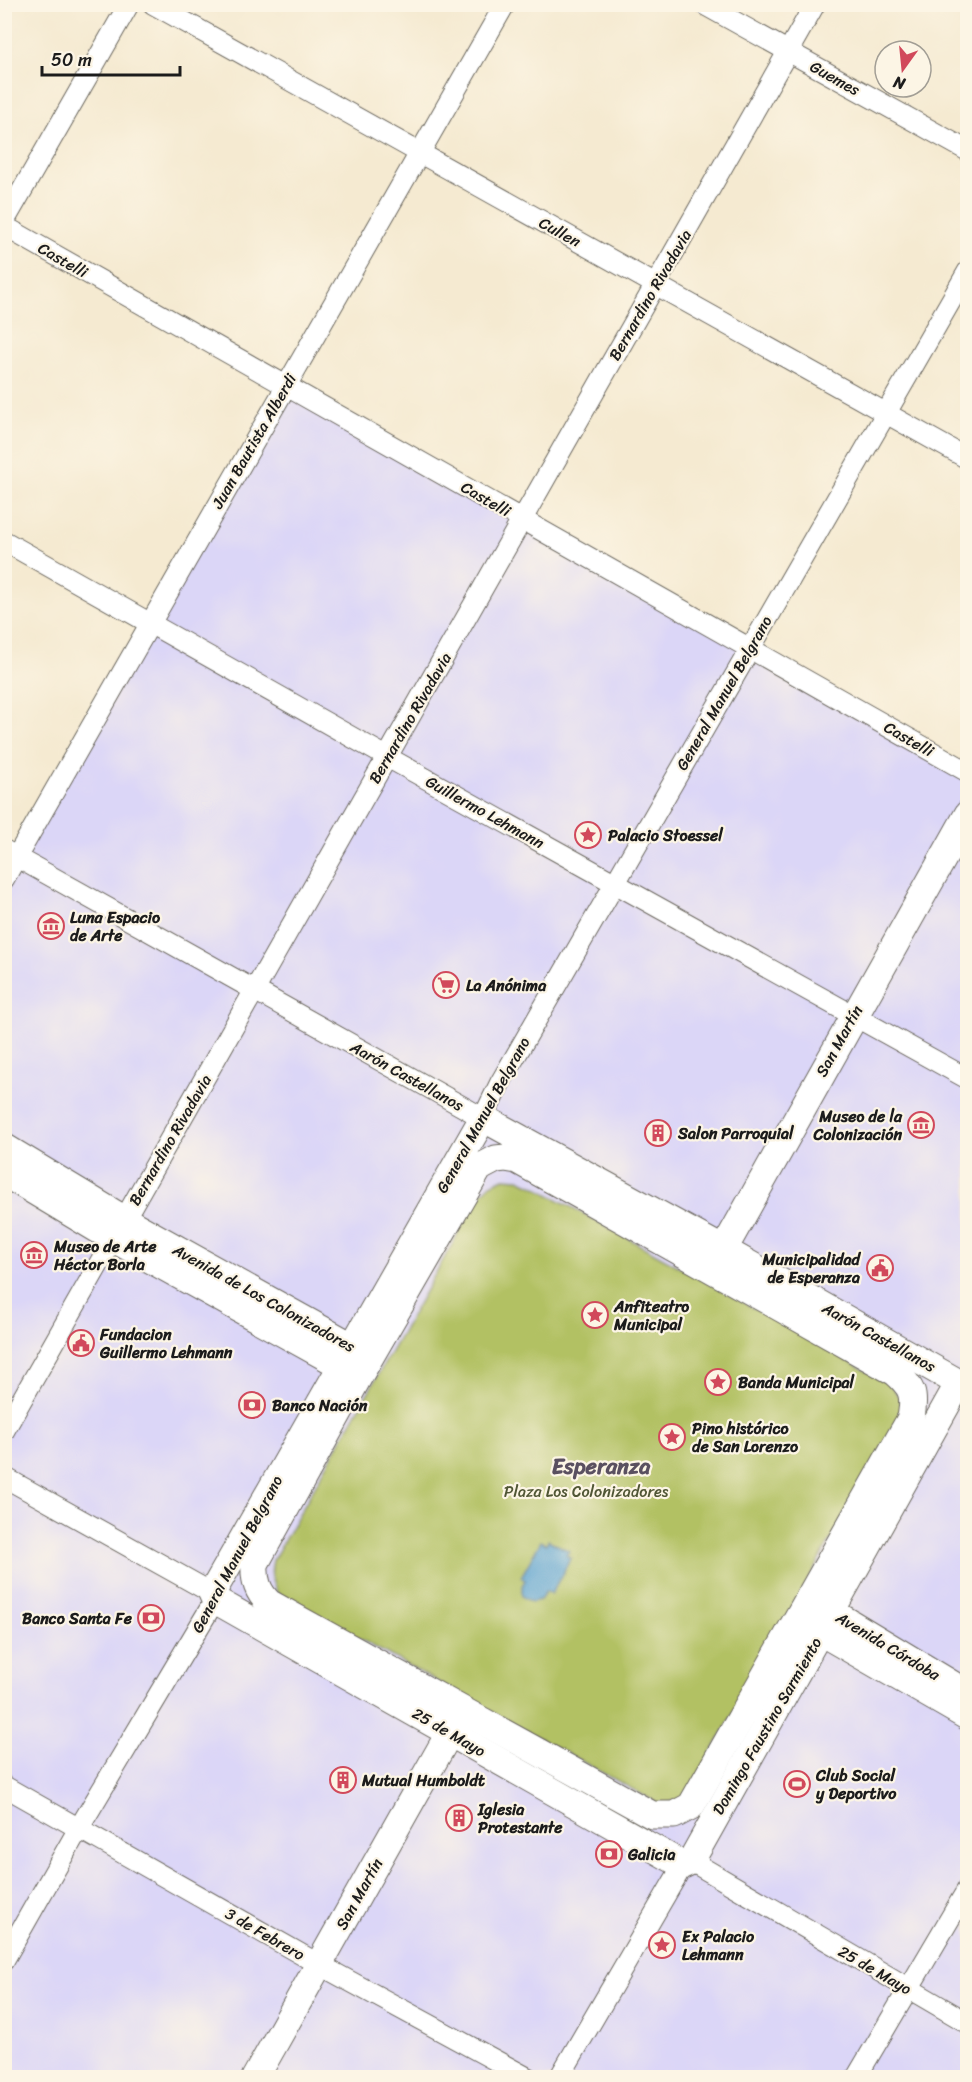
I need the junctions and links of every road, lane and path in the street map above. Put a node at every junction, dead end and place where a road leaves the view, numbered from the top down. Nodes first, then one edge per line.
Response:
1 (129, 4) edge
2 (153, 4) edge
3 (505, 4) edge
4 (703, 4) edge
5 (815, 4) edge
6 (788, 52) junction
7 (968, 151) edge
8 (420, 154) junction
9 (4, 224) edge
10 (968, 271) edge
11 (655, 286) junction
12 (286, 386) junction
13 (885, 414) junction
14 (968, 459) edge
15 (522, 520) junction
16 (4, 541) edge
17 (150, 623) junction
18 (750, 649) junction
19 (387, 757) junction
20 (968, 772) edge
21 (968, 814) edge
22 (11, 854) edge
23 (4, 879) edge
24 (615, 884) junction
25 (255, 991) junction
26 (853, 1016) junction
27 (968, 1079) edge
28 (483, 1118) junction
29 (4, 1147) edge
30 (517, 1160) joint
31 (4, 1173) edge
32 (119, 1229) junction
33 (718, 1259) junction
34 (355, 1361) junction
35 (965, 1379) edge
36 (911, 1418) joint
37 (4, 1431) edge
38 (4, 1477) edge
39 (254, 1575) joint
40 (214, 1596) junction
41 (802, 1608) junction
42 (826, 1622) junction
43 (968, 1694) edge
44 (968, 1717) edge
45 (455, 1721) junction
46 (4, 1786) edge
47 (652, 1815) joint
48 (79, 1828) junction
49 (687, 1863) junction
50 (968, 1888) edge
51 (4, 1960) edge
52 (320, 1965) junction
53 (909, 1989) junction
54 (968, 2023) edge
55 (255, 2078) edge
56 (528, 2078) edge
57 (559, 2078) edge
58 (856, 2078) edge

1 - 9 street
2 - 8 street, Cullen
3 - 8 street, Juan Bautista Alberdi
4 - 6 street, Guemes
5 - 6 street, Bernardino Rivadavia
6 - 7 street, Guemes
6 - 11 street, Bernardino Rivadavia
8 - 11 street, Cullen
8 - 12 street, Juan Bautista Alberdi
9 - 12 street, Castelli
10 - 13 street, General Manuel Belgrano
11 - 13 street, Cullen
11 - 15 street, Bernardino Rivadavia
12 - 15 street, Castelli
12 - 17 street, Juan Bautista Alberdi
13 - 14 street, Cullen
13 - 18 street, General Manuel Belgrano
15 - 18 street, Castelli
15 - 19 street, Bernardino Rivadavia
16 - 17 street, Guillermo Lehmann
17 - 19 street, Guillermo Lehmann
17 - 22 street, Juan Bautista Alberdi
18 - 20 street, Castelli
18 - 24 street, General Manuel Belgrano
19 - 24 street, Guillermo Lehmann
19 - 25 street, Bernardino Rivadavia
21 - 26 main road, San Martín
22 - 23 street, Juan Bautista Alberdi
22 - 25 street, Aarón Castellanos
24 - 26 street, Guillermo Lehmann
24 - 28 street, General Manuel Belgrano
25 - 28 street, Aarón Castellanos
25 - 32 street, Bernardino Rivadavia
26 - 27 street, Guillermo Lehmann
26 - 33 main road, San Martín
28 - 33 main road, Aarón Castellanos
28 - 34 main road, General Manuel Belgrano
29 - 32 main road, Avenida de Los Colonizadores
30 - 33 main road, Aarón Castellanos
30 - 34 main road, General Manuel Belgrano
31 - 32 main road, Avenida de Los Colonizadores
32 - 34 main road, Avenida de Los Colonizadores
32 - 37 street, Bernardino Rivadavia
33 - 35 main road, Aarón Castellanos
33 - 36 main road, Aarón Castellanos
34 - 39 main road, General Manuel Belgrano
34 - 40 main road, General Manuel Belgrano
35 - 42 main road, Domingo Faustino Sarmiento
36 - 41 main road, Domingo Faustino Sarmiento
38 - 40 street, 25 de Mayo
39 - 45 main road, 25 de Mayo
40 - 45 main road, 25 de Mayo
40 - 48 street, General Manuel Belgrano
41 - 42 main road, Avenida Córdoba
41 - 47 main road, Domingo Faustino Sarmiento
42 - 43 main road, Avenida Córdoba
42 - 44 main road, Avenida Córdoba
42 - 49 main road, Domingo Faustino Sarmiento
45 - 47 main road, 25 de Mayo
45 - 49 main road, 25 de Mayo
45 - 52 main road, San Martín
46 - 48 street, 3 de Febrero
48 - 51 street, General Manuel Belgrano
48 - 52 street, 3 de Febrero
49 - 53 street, 25 de Mayo
49 - 57 street, Domingo Faustino Sarmiento
50 - 53 street
52 - 55 main road, San Martín
52 - 56 street, 3 de Febrero
53 - 54 street, 25 de Mayo
53 - 58 street

